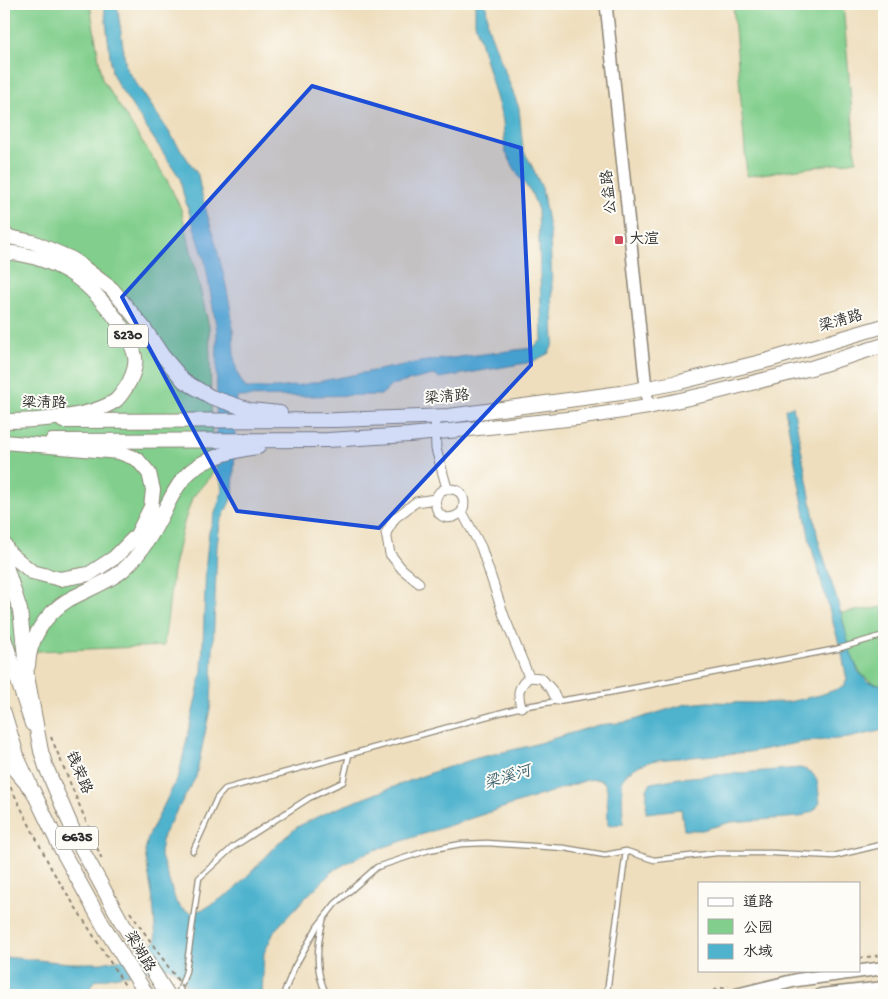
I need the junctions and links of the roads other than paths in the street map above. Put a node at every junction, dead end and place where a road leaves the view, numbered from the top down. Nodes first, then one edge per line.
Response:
1 (606, 4) edge
2 (4, 236) edge
3 (4, 252) edge
4 (884, 326) edge
5 (884, 345) edge
6 (647, 388) junction
7 (648, 407) junction
8 (250, 415) junction
9 (435, 416) junction
10 (4, 421) edge
11 (33, 421) junction
12 (436, 432) junction
13 (315, 440) junction
14 (9, 442) edge
15 (447, 488) junction
16 (435, 499) junction
17 (462, 512) junction
18 (4, 544) edge
19 (4, 560) edge
20 (419, 583) dead end
21 (884, 635) edge
22 (4, 638) edge
23 (27, 676) junction
24 (529, 677) junction
25 (557, 700) junction
26 (521, 707) junction
27 (4, 713) edge
28 (4, 744) edge
29 (41, 751) junction
30 (349, 755) junction
31 (33, 791) junction
32 (884, 844) edge
33 (193, 852) dead end
34 (626, 852) junction
35 (324, 918) junction
36 (884, 968) edge
37 (860, 971) edge
38 (855, 972) edge
39 (884, 988) edge
40 (147, 995) edge
41 (168, 995) edge
42 (178, 995) edge
43 (283, 995) edge
44 (327, 995) edge
45 (600, 995) edge
46 (736, 995) edge
47 (826, 995) edge

1 - 6 street, 公益路
2 - 8 main road
3 - 11 main road, S230
4 - 6 main road, 梁清路
5 - 7 main road
6 - 7 street, 公益路
6 - 9 main road, 梁清路
7 - 12 main road
8 - 9 main road, 梁清路
8 - 11 main road, 梁清路
9 - 12 street
10 - 11 main road, 梁清路
12 - 13 main road
12 - 15 street
13 - 14 main road
13 - 23 main road
14 - 18 main road
15 - 16 street
15 - 17 street
16 - 17 street
16 - 20 street
17 - 24 street
19 - 23 main road
21 - 25 lane
22 - 29 main road
23 - 29 main road
24 - 25 street
24 - 26 street
25 - 26 lane
26 - 30 lane
27 - 31 main road
28 - 31 main road
29 - 41 main road, G635
30 - 33 lane
30 - 42 lane
31 - 40 main road, 梁湖路 / G635
32 - 34 lane
34 - 35 lane
34 - 45 lane
35 - 43 lane
35 - 44 lane
36 - 37 main road
38 - 46 main road
39 - 47 main road

